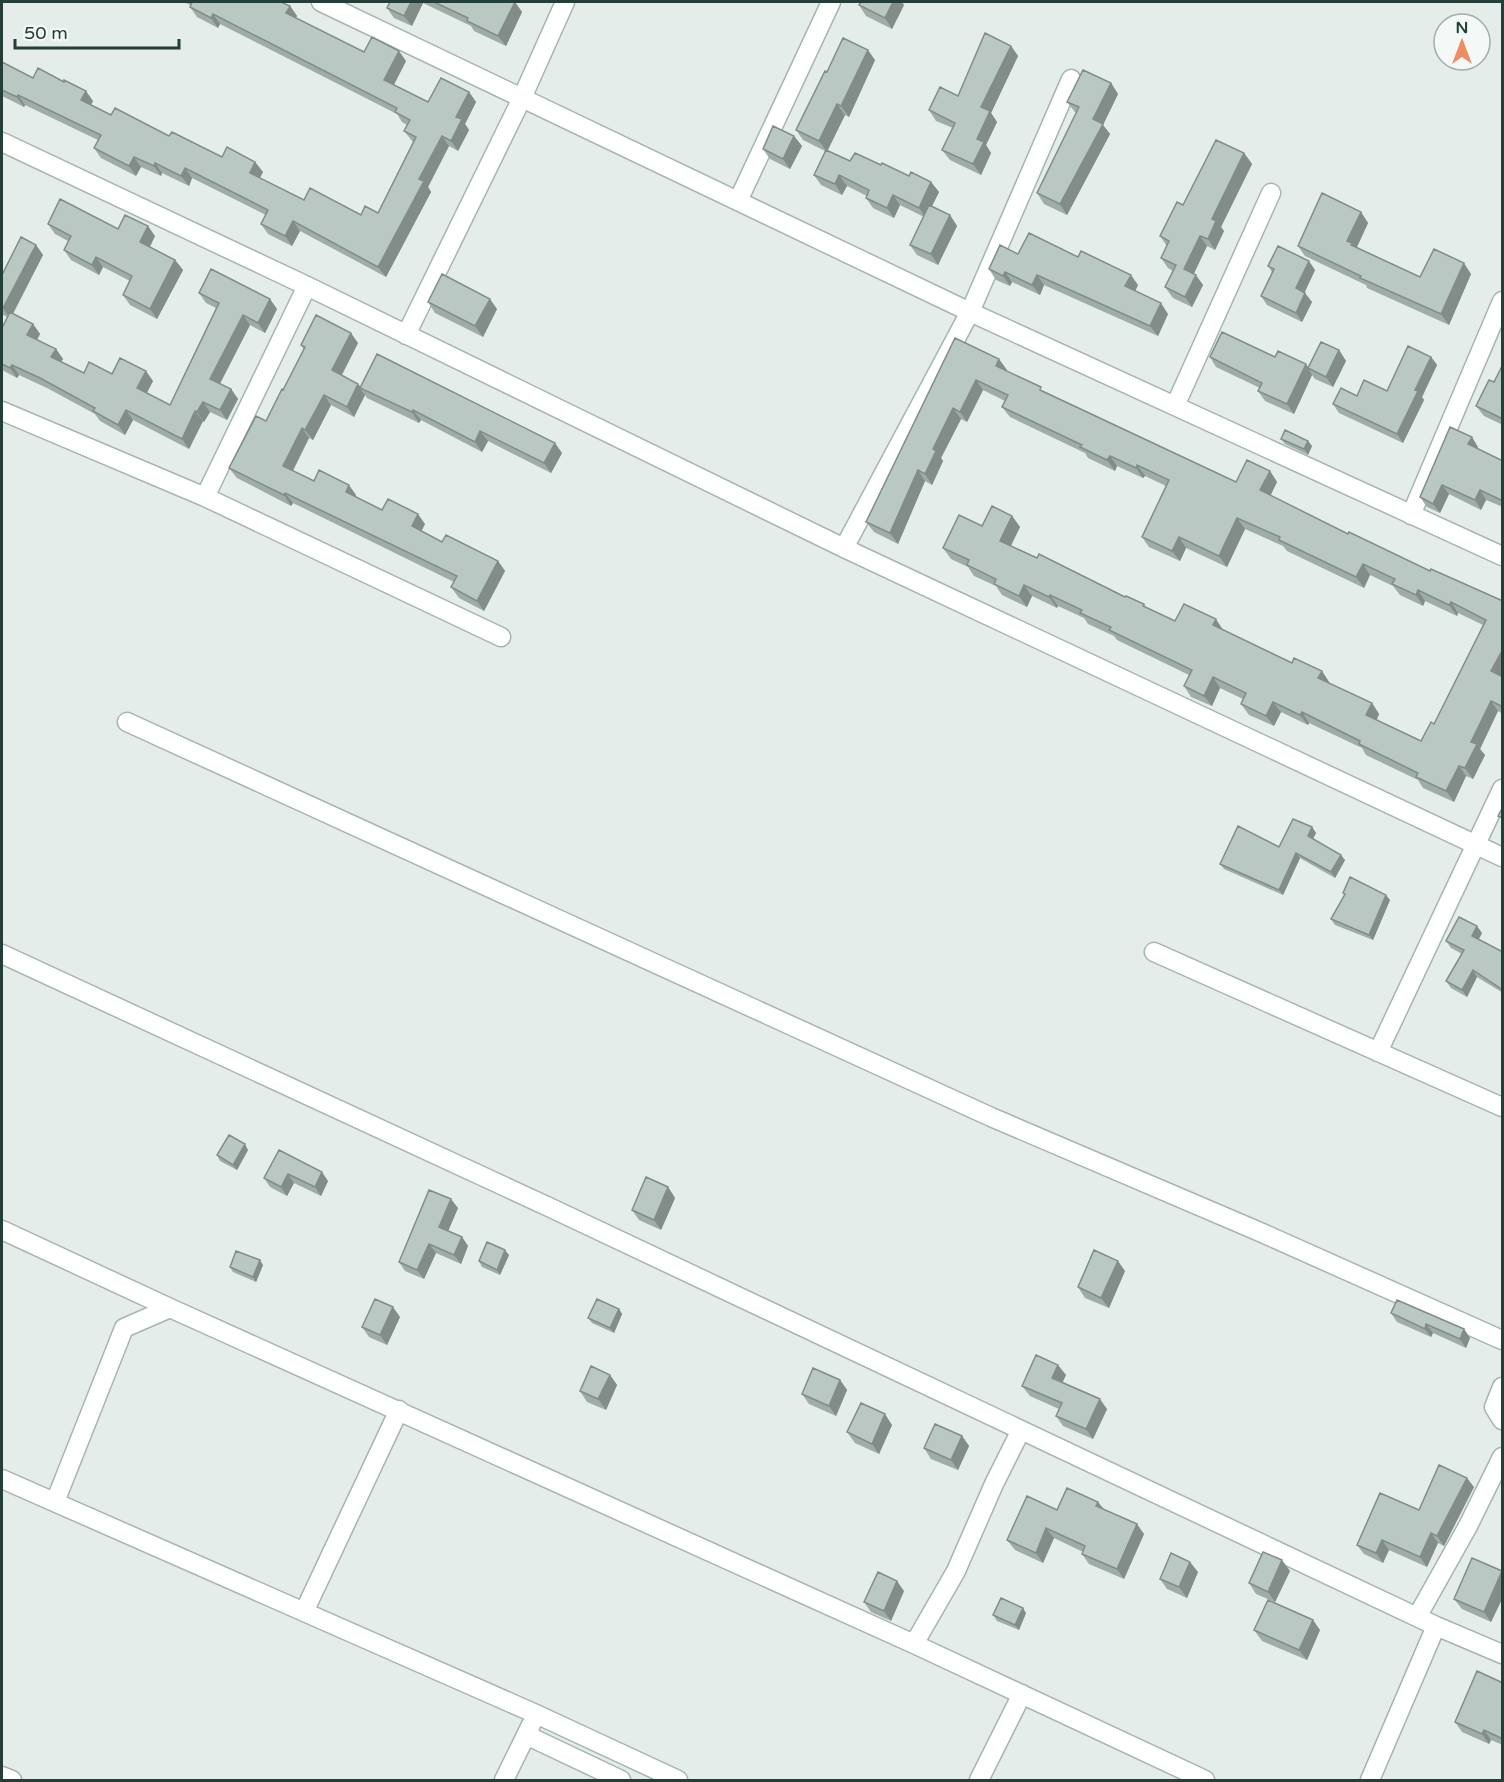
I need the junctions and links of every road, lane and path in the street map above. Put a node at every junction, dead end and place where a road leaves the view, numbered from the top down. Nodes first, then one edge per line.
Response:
1 (321, 2) edge
2 (565, 2) edge
3 (831, 2) edge
4 (1071, 78) dead end
5 (522, 98) junction
6 (2, 142) edge
7 (1271, 193) dead end
8 (738, 201) junction
9 (307, 286) junction
10 (1503, 301) edge
11 (970, 312) junction
12 (406, 335) junction
13 (1175, 406) junction
14 (2, 411) edge
15 (205, 497) junction
16 (1411, 515) junction
17 (844, 548) junction
18 (1503, 556) edge
19 (501, 638) dead end
20 (127, 722) dead end
21 (1503, 789) edge
22 (1476, 844) junction
23 (1503, 856) edge
24 (1154, 952) dead end
25 (2, 954) edge
26 (1378, 1052) junction
27 (1503, 1107) edge
28 (2, 1230) edge
29 (170, 1308) junction
30 (1503, 1340) edge
31 (1503, 1387) edge
32 (399, 1410) junction
33 (1503, 1420) edge
34 (1021, 1430) junction
35 (1503, 1457) edge
36 (2, 1479) edge
37 (55, 1502) junction
38 (304, 1612) junction
39 (1417, 1617) junction
40 (1436, 1626) junction
41 (914, 1644) junction
42 (1503, 1654) edge
43 (1022, 1694) junction
44 (536, 1714) junction
45 (526, 1735) junction
46 (2, 1776) edge
47 (12, 1780) edge
48 (504, 1780) edge
49 (621, 1780) edge
50 (678, 1780) edge
51 (979, 1780) edge
52 (1204, 1780) edge
53 (1370, 1780) edge

1 - 5 street
2 - 5 street
3 - 8 street
4 - 11 street
5 - 8 street
5 - 12 street
6 - 9 street
7 - 13 street
8 - 11 street
9 - 12 street
9 - 15 street
10 - 16 street
11 - 13 street
11 - 17 street
12 - 17 street
13 - 16 street
14 - 15 street
15 - 19 street
16 - 18 street
17 - 22 street
20 - 30 street
21 - 22 street
22 - 23 street
22 - 26 street
24 - 26 street
25 - 34 street
26 - 27 street
28 - 29 street
29 - 32 street
29 - 37 street
31 - 33 street
32 - 38 street
32 - 41 street
34 - 39 street
34 - 41 street
35 - 39 street
36 - 37 street
37 - 38 street
38 - 44 street
39 - 40 street
40 - 42 street
40 - 53 street
41 - 43 street
43 - 51 street
43 - 52 street
44 - 45 street
44 - 50 street
45 - 48 street
45 - 49 street
46 - 47 street

